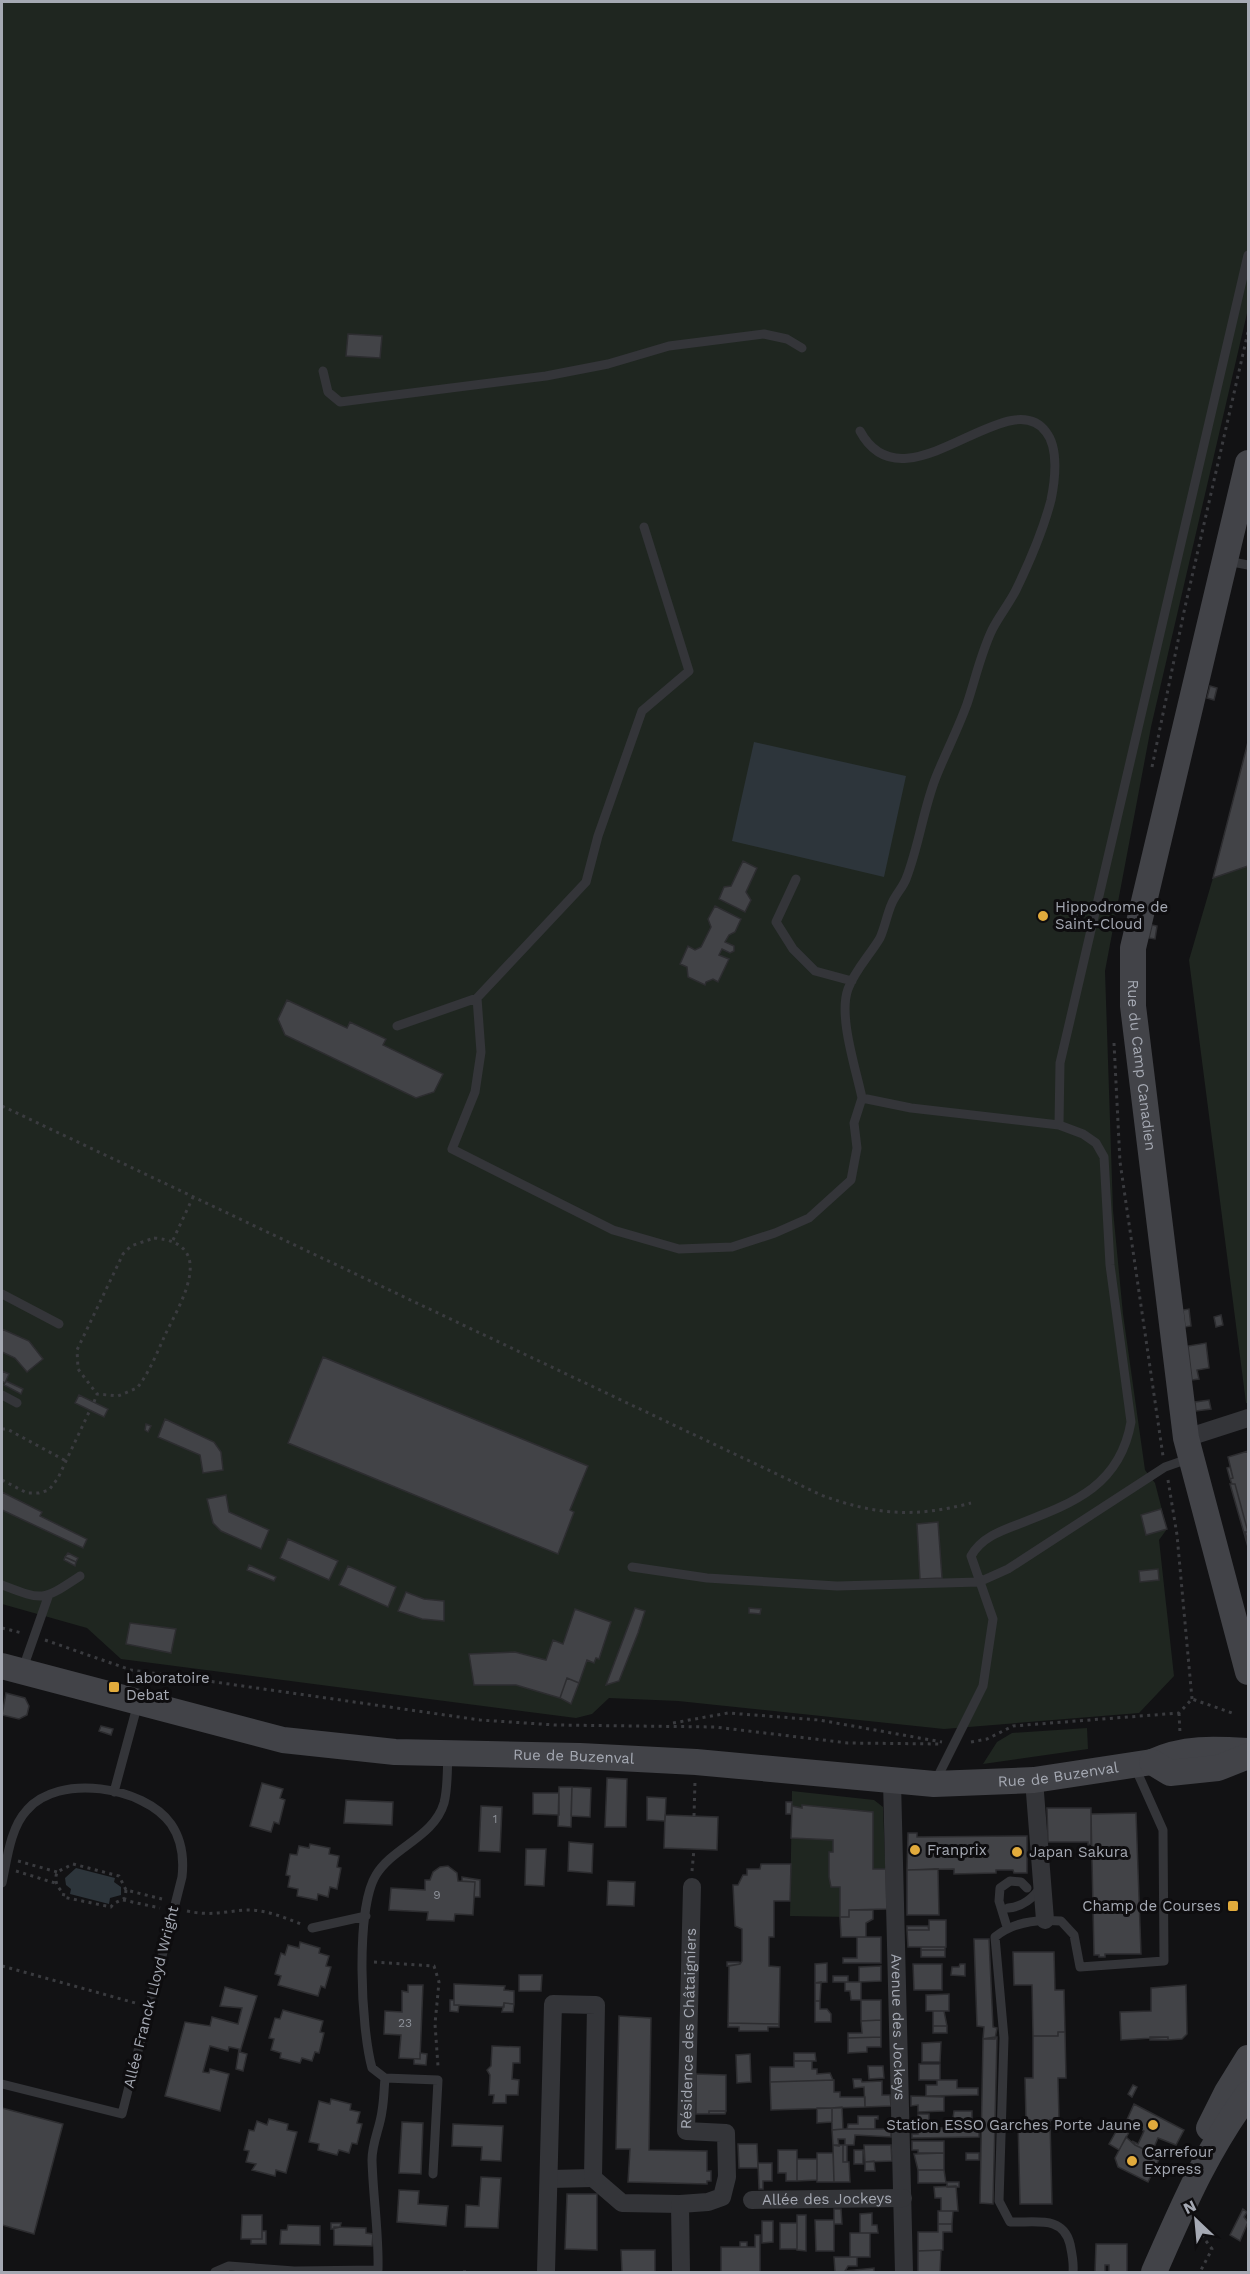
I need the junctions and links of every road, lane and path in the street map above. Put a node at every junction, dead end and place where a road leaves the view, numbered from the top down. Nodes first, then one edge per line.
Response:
1 (1248, 255) edge
2 (802, 348) dead end
3 (323, 370) dead end
4 (860, 431) dead end
5 (1248, 463) edge
6 (644, 527) dead end
7 (1237, 563) edge
8 (796, 879) dead end
9 (852, 981) junction
10 (477, 998) junction
11 (397, 1026) dead end
12 (862, 1098) junction
13 (2, 1106) edge
14 (1059, 1125) junction
15 (193, 1197) junction
16 (173, 1240) junction
17 (2, 1294) edge
18 (59, 1324) dead end
19 (97, 1394) junction
20 (2, 1395) edge
21 (94, 1402) dead end
22 (17, 1403) dead end
23 (90, 1410) dead end
24 (1248, 1418) edge
25 (2, 1429) edge
26 (1179, 1447) junction
27 (66, 1461) junction
28 (1165, 1467) junction
29 (2, 1480) edge
30 (971, 1503) dead end
31 (632, 1567) dead end
32 (80, 1576) dead end
33 (979, 1582) junction
34 (2, 1585) edge
35 (48, 1597) junction
36 (2, 1628) edge
37 (34, 1636) junction
38 (1247, 1658) edge
39 (11, 1669) edge
40 (1192, 1699) junction
41 (138, 1703) junction
42 (1234, 1714) dead end
43 (665, 1725) junction
44 (955, 1745) junction
45 (1248, 1751) edge
46 (448, 1753) junction
47 (1248, 1756) edge
48 (696, 1762) junction
49 (1143, 1763) junction
50 (1034, 1780) junction
51 (892, 1781) junction
52 (934, 1784) junction
53 (114, 1792) junction
54 (694, 1816) dead end
55 (8, 1858) junction
56 (5, 1869) junction
57 (57, 1872) junction
58 (2, 1883) edge
59 (56, 1883) junction
60 (1035, 1886) junction
61 (692, 1887) dead end
62 (126, 1890) junction
63 (121, 1899) junction
64 (174, 1907) junction
65 (1008, 1908) dead end
66 (366, 1916) junction
67 (1045, 1920) junction
68 (1007, 1927) junction
69 (312, 1928) joint
70 (362, 1961) junction
71 (2, 1966) edge
72 (149, 2007) junction
73 (1248, 2058) edge
74 (385, 2079) junction
75 (438, 2080) junction
76 (2, 2084) edge
77 (1248, 2094) edge
78 (1198, 2171) junction
79 (434, 2174) dead end
80 (593, 2178) junction
81 (550, 2180) junction
82 (903, 2198) junction
83 (752, 2200) dead end
84 (680, 2204) junction
85 (216, 2272) edge
86 (463, 2272) edge
87 (470, 2272) edge
88 (546, 2272) edge
89 (681, 2272) edge
90 (904, 2272) edge
91 (1073, 2272) edge
92 (1154, 2272) edge

1 - 14 lane
2 - 3 lane
4 - 9 lane
5 - 7 main road, Rue du Camp Canadien
6 - 10 lane
7 - 26 main road, Rue du Camp Canadien
8 - 9 lane
9 - 12 lane
10 - 11 lane
10 - 12 lane
12 - 14 lane
13 - 15 path
14 - 33 lane
15 - 16 path
15 - 30 path
16 - 19 path
16 - 19 path
17 - 18 lane
19 - 21 path
20 - 22 lane
23 - 27 path
24 - 26 street
25 - 27 path
26 - 28 lane
26 - 28 path
26 - 38 main road, Rue du Camp Canadien
27 - 29 path
28 - 33 lane
28 - 40 path
31 - 33 lane
32 - 35 lane
33 - 44 lane
34 - 35 lane
35 - 37 lane
36 - 37 path
37 - 39 lane
37 - 43 path
39 - 41 main road, Rue de Buzenval
40 - 42 path
40 - 44 path
41 - 46 main road, Rue de Buzenval
41 - 53 lane
43 - 44 path
43 - 44 path
44 - 52 lane
45 - 49 main road, Rue de Buzenval
46 - 48 main road, Rue de Buzenval
46 - 66 lane
47 - 49 main road
48 - 51 main road, Rue de Buzenval
48 - 54 path
49 - 50 main road, Rue de Buzenval
49 - 67 lane
50 - 52 main road, Rue de Buzenval
50 - 60 street
51 - 52 main road, Rue de Buzenval
51 - 82 street, Avenue des Jockeys
53 - 55 lane, Allée Franck Lloyd Wright
53 - 64 lane, Allée Franck Lloyd Wright
55 - 56 lane, Allée Franck Lloyd Wright
55 - 57 path
56 - 58 lane, Allée Franck Lloyd Wright
56 - 59 path
57 - 59 path
57 - 62 path
59 - 63 path
60 - 65 lane
60 - 67 street
60 - 68 lane
61 - 84 street, Résidence des Châtaigniers
62 - 63 path
62 - 64 path
63 - 64 path
64 - 69 path
64 - 72 lane, Allée Franck Lloyd Wright
66 - 69 lane
66 - 70 lane
67 - 68 lane
68 - 91 lane
70 - 74 lane
70 - 75 path
71 - 72 path
72 - 76 lane, Allée Franck Lloyd Wright
73 - 78 main road
74 - 75 lane
74 - 85 lane
75 - 79 lane
77 - 78 main road
78 - 92 main road
80 - 81 street
80 - 81 street
80 - 84 street, Résidence des Châtaigniers
81 - 88 street
82 - 83 street, Allée des Jockeys
82 - 90 street, Avenue des Jockeys
84 - 89 street
86 - 87 path

